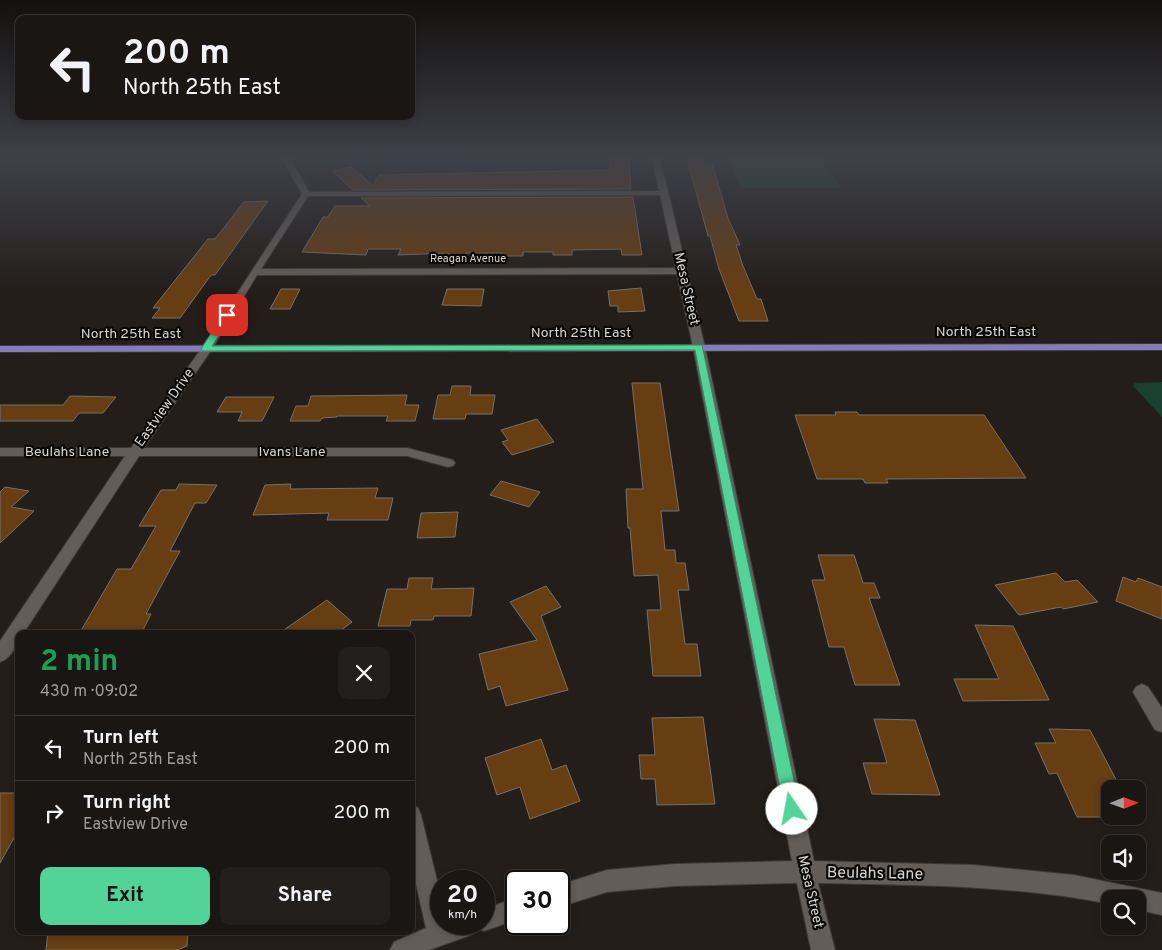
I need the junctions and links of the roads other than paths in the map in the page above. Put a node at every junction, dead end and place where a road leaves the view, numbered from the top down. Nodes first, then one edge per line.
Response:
1 (300, 202) edge
2 (665, 202) edge
3 (683, 271) junction
4 (254, 272) junction
5 (699, 347) junction
6 (1162, 348) edge
7 (0, 349) edge
8 (206, 349) junction
9 (0, 452) edge
10 (134, 453) junction
11 (448, 463) dead end
12 (17, 630) edge
13 (15, 632) edge
14 (0, 655) edge
15 (1142, 692) dead end
16 (1162, 724) edge
17 (415, 832) edge
18 (805, 872) junction
19 (570, 893) edge
20 (430, 896) edge
21 (1162, 904) edge
22 (437, 935) edge
23 (402, 950) edge
24 (823, 950) edge

1 - 4 street, Eastview Drive
2 - 3 street, Mesa Street
3 - 4 street, Reagan Avenue
3 - 5 street, Mesa Street
4 - 8 street, Eastview Drive
5 - 6 main road, North 25th East
5 - 8 main road, North 25th East
5 - 18 street, Mesa Street
7 - 8 main road, North 25th East
8 - 10 street, Eastview Drive
9 - 10 street, Beulahs Lane
10 - 11 street, Ivans Lane
10 - 12 street, Eastview Drive
13 - 14 street, Eastview Drive
15 - 16 street
17 - 20 street
18 - 19 street, Beulahs Lane
18 - 21 street, Beulahs Lane
18 - 24 street, Mesa Street
22 - 23 street

